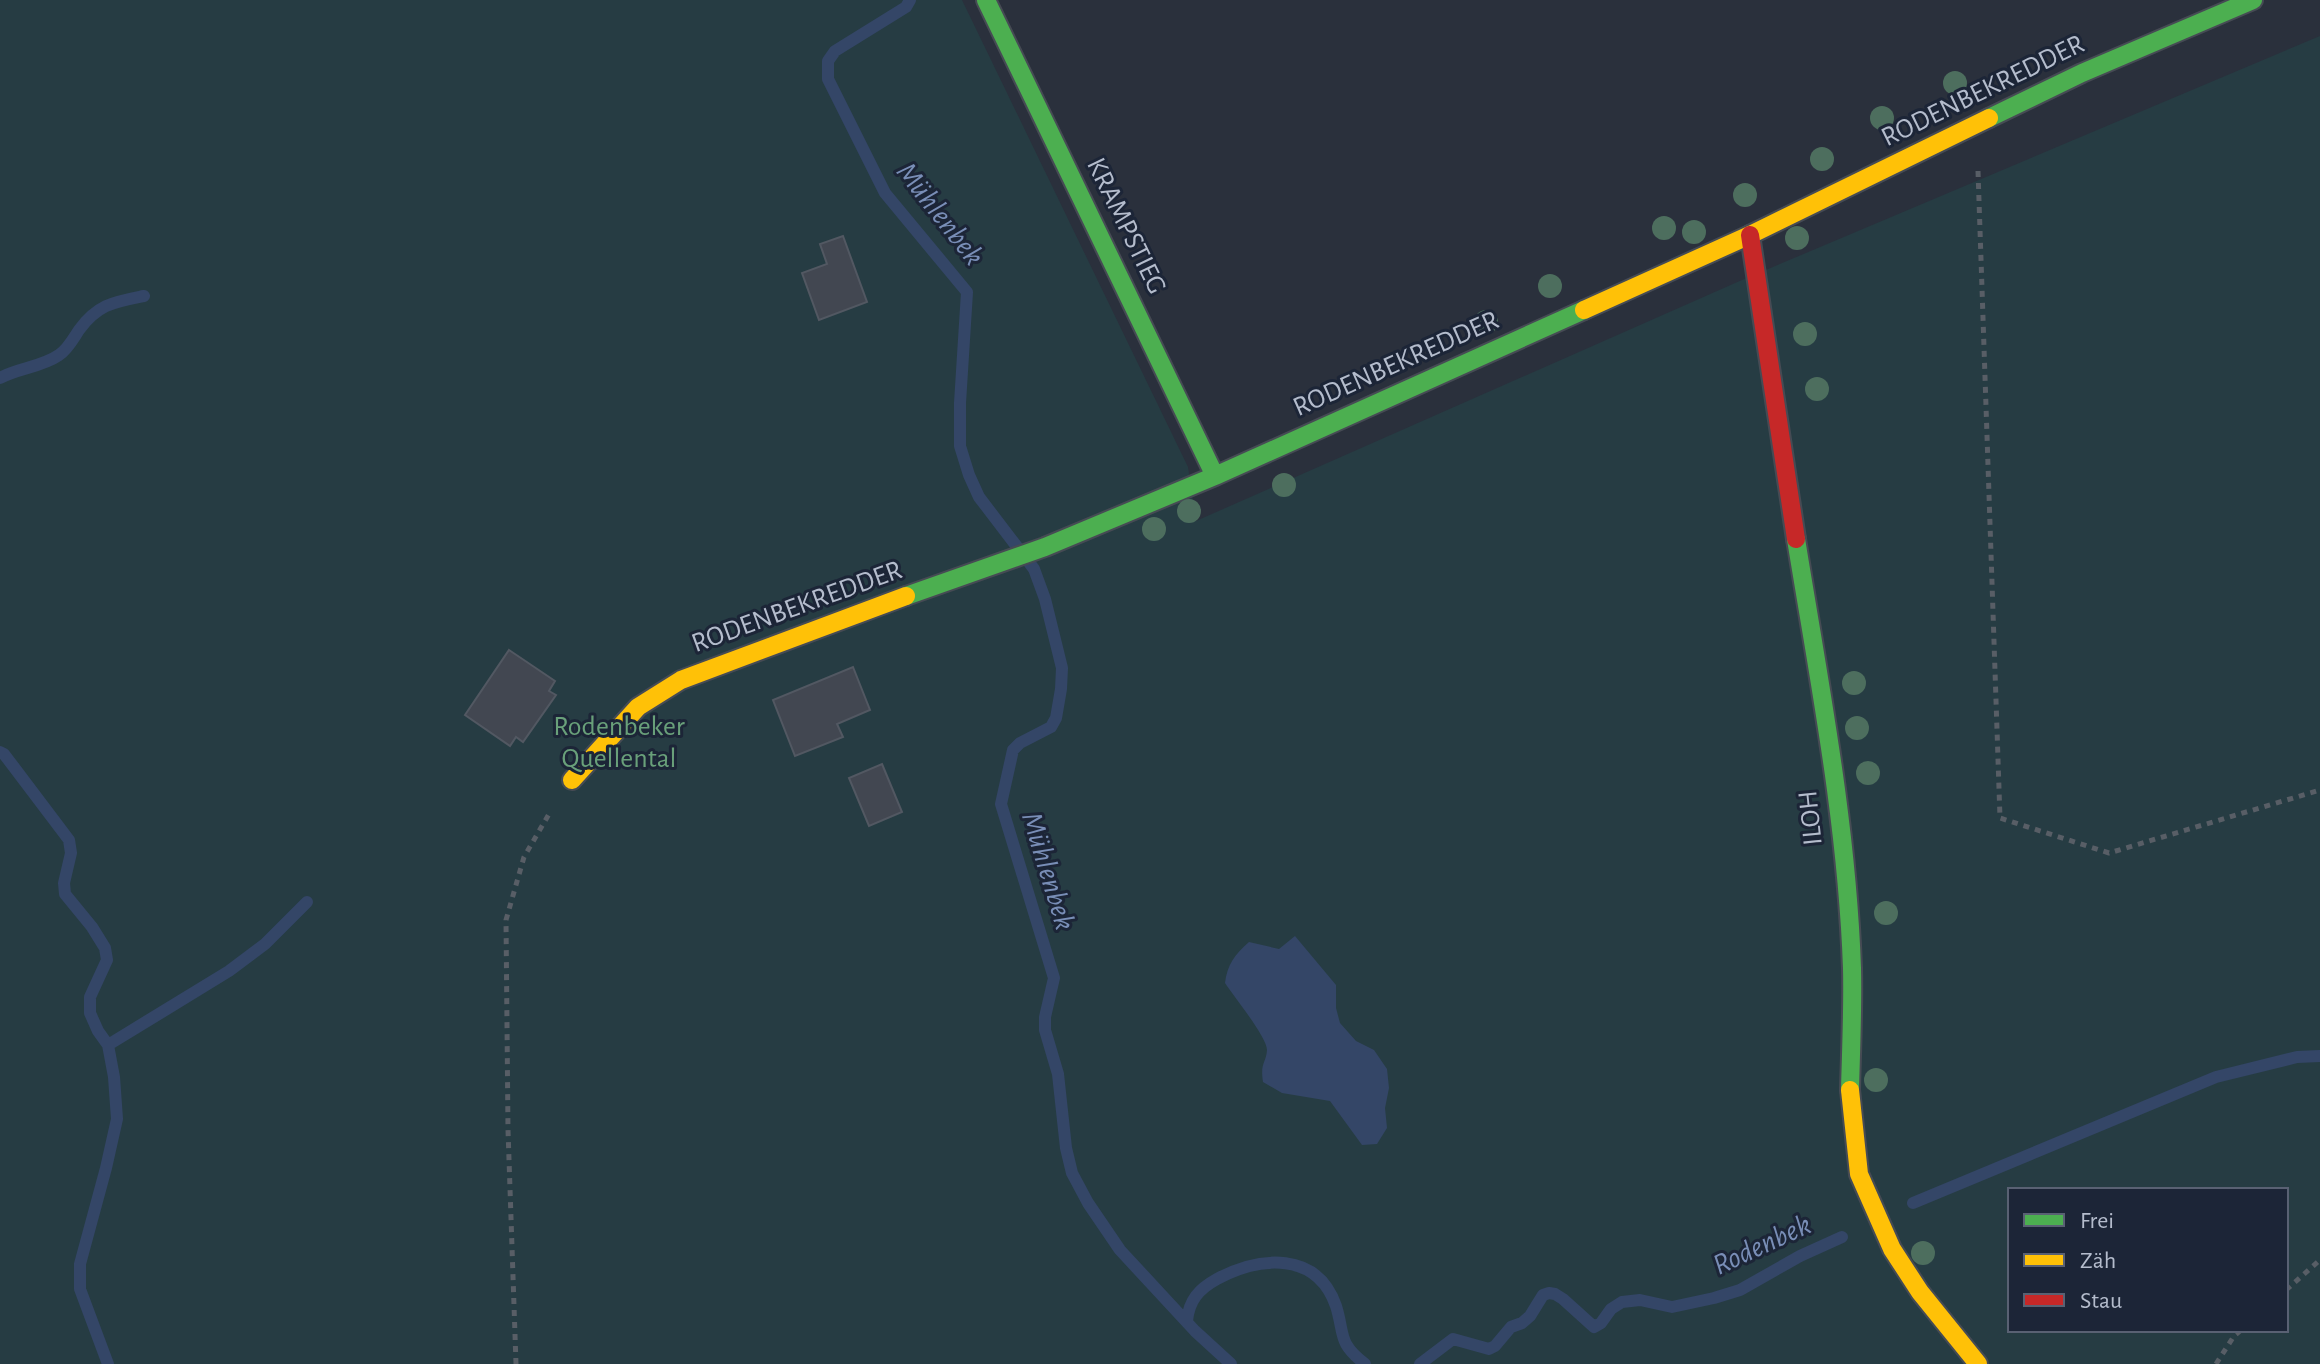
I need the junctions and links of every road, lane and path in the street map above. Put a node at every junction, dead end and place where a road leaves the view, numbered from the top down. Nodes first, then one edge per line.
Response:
1 (986, 0) edge
2 (2253, 0) edge
3 (1977, 125) junction
4 (1750, 235) junction
5 (1215, 476) junction
6 (572, 780) joint
7 (2320, 790) edge
8 (2320, 1260) edge
9 (2288, 1288) edge
10 (2239, 1332) edge
11 (516, 1364) edge
12 (1978, 1364) edge
13 (2216, 1364) edge

1 - 5 street, KRAMPSTIEG
2 - 3 street, RODENBEKREDDER
3 - 4 street, RODENBEKREDDER
3 - 7 path
4 - 5 street, RODENBEKREDDER
4 - 12 street, ILOH
5 - 6 street, RODENBEKREDDER
6 - 11 path
8 - 9 path
10 - 13 path

